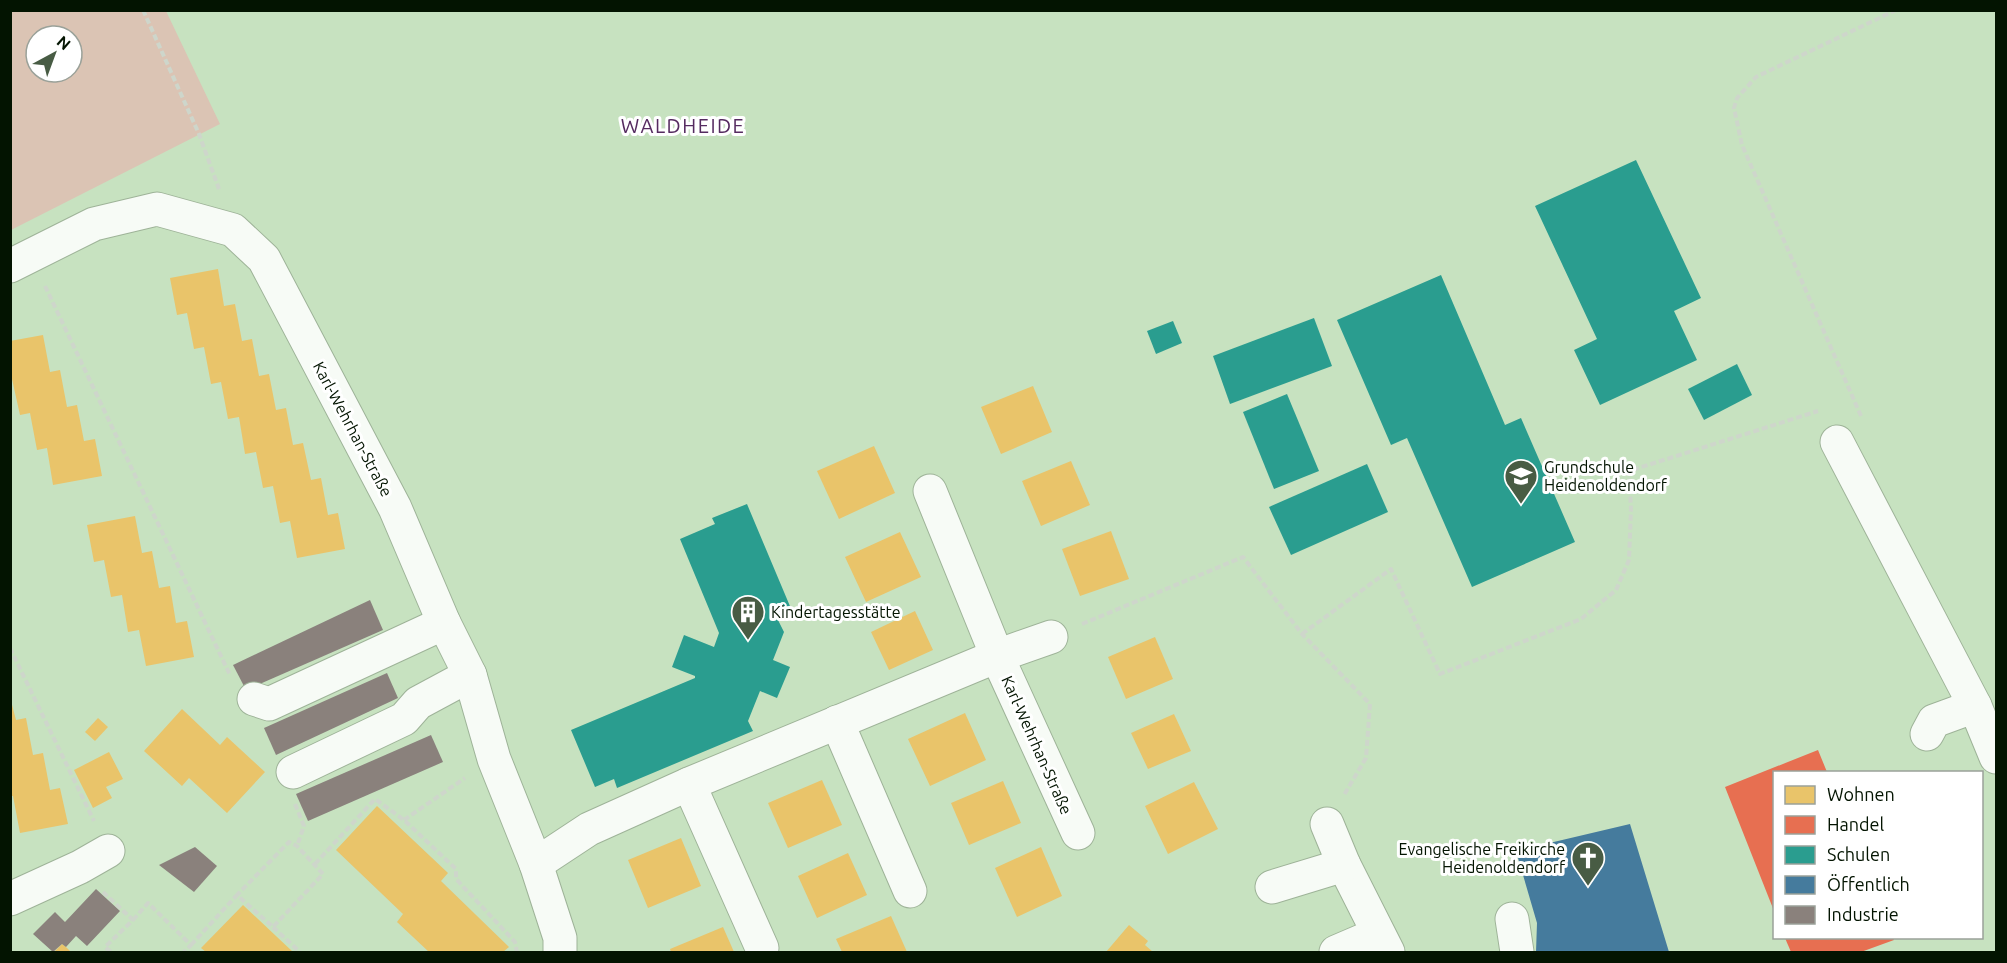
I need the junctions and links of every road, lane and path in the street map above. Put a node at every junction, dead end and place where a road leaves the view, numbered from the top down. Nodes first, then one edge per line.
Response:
1 (143, 10) edge
2 (1896, 10) edge
3 (233, 230) junction
4 (20, 261) edge
5 (1788, 420) dead end
6 (1863, 422) dead end
7 (1837, 442) dead end
8 (930, 491) dead end
9 (444, 623) junction
10 (1302, 634) junction
11 (1051, 637) joint
12 (10, 648) edge
13 (997, 656) junction
14 (470, 675) junction
15 (244, 691) joint
16 (1975, 706) junction
17 (837, 722) junction
18 (1927, 734) dead end
19 (1996, 757) edge
20 (494, 759) junction
21 (292, 784) joint
22 (689, 784) junction
23 (404, 820) junction
24 (1327, 824) joint
25 (1078, 834) dead end
26 (297, 846) junction
27 (108, 851) joint
28 (315, 864) junction
29 (536, 864) junction
30 (1344, 865) junction
31 (80, 867) junction
32 (1272, 887) dead end
33 (910, 891) dead end
34 (237, 895) junction
35 (10, 899) edge
36 (1512, 919) dead end
37 (133, 920) junction
38 (273, 927) junction
39 (1383, 943) edge
40 (191, 945) junction
41 (762, 948) dead end
42 (111, 952) edge
43 (184, 952) edge
44 (300, 952) edge
45 (517, 952) edge
46 (560, 952) edge
47 (1336, 952) edge
48 (1517, 952) edge

1 - 3 path
2 - 6 path
3 - 4 street, Karl-Wehrhan-Straße
3 - 9 street, Karl-Wehrhan-Straße
4 - 15 path
5 - 10 path
7 - 16 street
8 - 13 street, Karl-Wehrhan-Straße
9 - 14 street, Karl-Wehrhan-Straße
9 - 15 street
10 - 11 path
10 - 24 path
11 - 13 street, Karl-Wehrhan-Straße
12 - 27 path
13 - 17 street, Karl-Wehrhan-Straße
13 - 25 street, Karl-Wehrhan-Straße
14 - 20 street, Karl-Wehrhan-Straße
14 - 21 street
16 - 18 street
16 - 19 street
17 - 22 street, Karl-Wehrhan-Straße
17 - 33 street
20 - 23 path
20 - 29 street, Karl-Wehrhan-Straße
21 - 26 path
22 - 29 street, Karl-Wehrhan-Straße
22 - 41 street
23 - 28 path
23 - 45 path
24 - 30 street
26 - 28 path
26 - 34 path
27 - 31 street
28 - 38 path
29 - 46 street, Karl-Wehrhan-Straße
30 - 32 street
30 - 39 street
31 - 35 street
31 - 37 path
34 - 38 path
34 - 40 path
36 - 48 street
37 - 40 path
37 - 42 path
38 - 44 path
39 - 47 street
40 - 43 path

